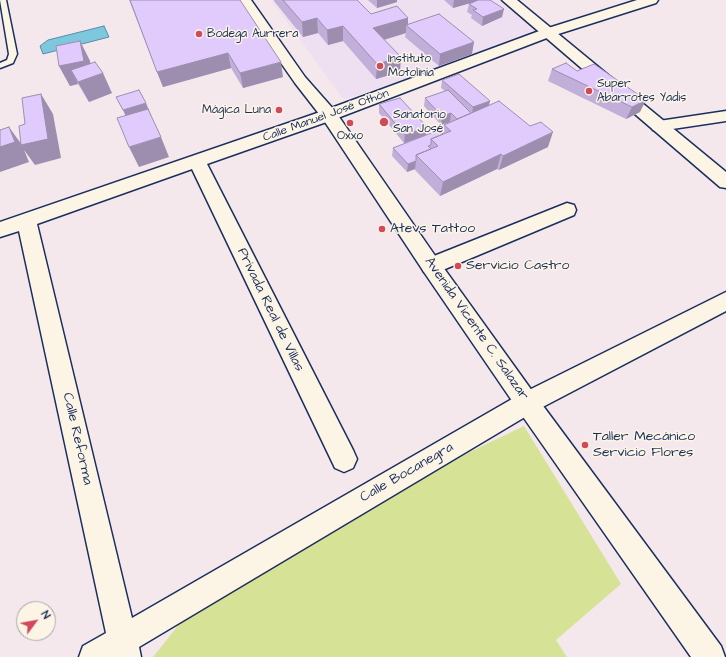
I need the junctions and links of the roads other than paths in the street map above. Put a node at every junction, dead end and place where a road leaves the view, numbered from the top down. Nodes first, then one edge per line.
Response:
1 (3, 0) edge
2 (244, 0) edge
3 (509, 0) edge
4 (651, 0) edge
5 (547, 33) junction
6 (0, 66) edge
7 (329, 116) junction
8 (726, 116) edge
9 (659, 126) junction
10 (197, 161) junction
11 (726, 182) edge
12 (567, 210) dead end
13 (27, 221) junction
14 (0, 230) edge
15 (431, 266) junction
16 (726, 301) edge
17 (527, 403) junction
18 (344, 459) dead end
19 (124, 649) edge
20 (94, 657) edge
21 (710, 657) edge

1 - 6 lane
2 - 7 street, Avenida Vicente C. Salazar
3 - 5 street
4 - 5 street, Calle Manuel José Othón
5 - 7 street, Calle Manuel José Othón
5 - 9 street
7 - 10 street, Calle Manuel José Othón
7 - 15 street, Avenida Vicente C. Salazar
8 - 9 street
9 - 11 street
10 - 13 street, Calle Manuel José Othón
10 - 18 street, Privada Real de Villas
12 - 15 street
13 - 14 street, Calle Manuel José Othón
13 - 19 street, Calle Reforma
15 - 17 street, Avenida Vicente C. Salazar
16 - 17 street, Calle Bocanegra
17 - 19 street, Calle Bocanegra
17 - 21 street, Avenida Vicente C. Salazar
19 - 20 street, Calle Bocanegra

